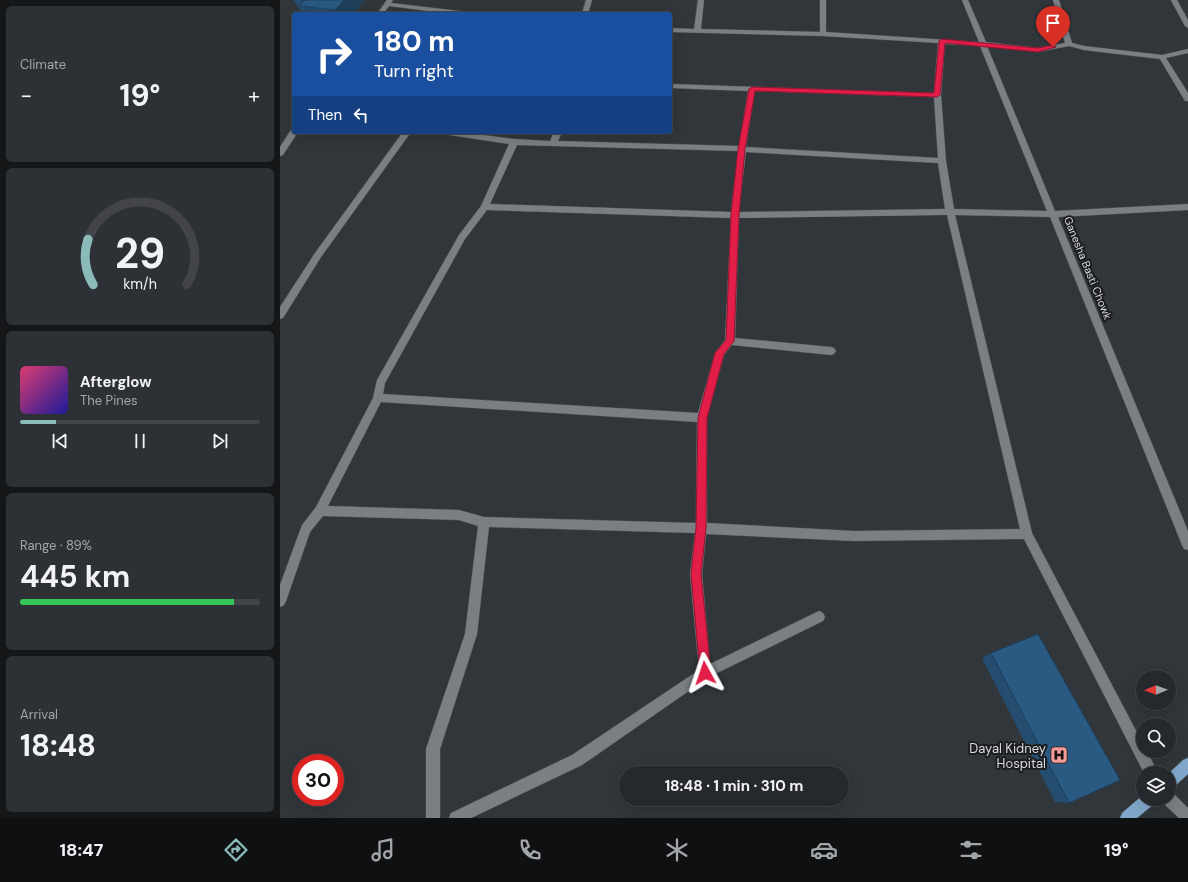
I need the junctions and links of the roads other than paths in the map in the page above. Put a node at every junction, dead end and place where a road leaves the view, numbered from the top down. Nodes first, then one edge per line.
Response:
1 (589, 0) edge
2 (701, 0) edge
3 (823, 0) edge
4 (965, 0) edge
5 (1056, 0) edge
6 (1174, 0) edge
7 (389, 2) edge
8 (382, 12) edge
9 (455, 12) edge
10 (586, 12) edge
11 (1188, 26) edge
12 (672, 30) edge
13 (697, 31) junction
14 (823, 34) junction
15 (942, 41) junction
16 (983, 44) junction
17 (1069, 44) junction
18 (1188, 51) edge
19 (1162, 56) junction
20 (672, 86) edge
21 (752, 89) junction
22 (937, 95) junction
23 (1188, 99) edge
24 (293, 134) edge
25 (406, 134) edge
26 (456, 134) edge
27 (557, 134) edge
28 (514, 142) junction
29 (553, 143) junction
30 (742, 149) junction
31 (280, 153) edge
32 (942, 161) junction
33 (485, 207) junction
34 (1188, 207) edge
35 (950, 212) junction
36 (1053, 214) junction
37 (735, 215) junction
38 (280, 315) edge
39 (730, 341) junction
40 (831, 351) dead end
41 (378, 398) junction
42 (702, 418) junction
43 (320, 511) junction
44 (484, 522) junction
45 (701, 528) junction
46 (1027, 534) junction
47 (1188, 545) edge
48 (280, 601) edge
49 (819, 617) dead end
50 (705, 673) junction
51 (1188, 765) edge
52 (1147, 766) edge
53 (1176, 776) edge
54 (1141, 806) edge
55 (1176, 806) edge
56 (1188, 817) edge
57 (433, 818) edge
58 (456, 818) edge
59 (1127, 818) edge

1 - 10 street
2 - 13 street
3 - 14 street
4 - 16 street, Ganesha Basti Chowk
5 - 17 street
6 - 11 street
7 - 8 street
7 - 9 street
12 - 13 street
13 - 14 street
14 - 15 street
15 - 16 street
15 - 22 street
16 - 17 street
16 - 36 street, Ganesha Basti Chowk
17 - 19 street
18 - 19 street
19 - 23 street
20 - 21 street
21 - 22 street
21 - 30 street
22 - 32 street
24 - 31 street
25 - 38 street
26 - 28 street
27 - 29 street
28 - 29 street
28 - 33 street
29 - 30 street
30 - 32 street
30 - 37 street
32 - 35 street
33 - 37 street
33 - 41 street
34 - 36 street
35 - 36 street
35 - 37 street
35 - 46 street
36 - 47 street, Ganesha Basti Chowk
37 - 39 street
39 - 40 street
39 - 42 street
41 - 42 street
41 - 43 street
42 - 45 street
43 - 44 street
43 - 48 street
44 - 45 street
44 - 57 street
45 - 46 street
45 - 50 street
46 - 52 street
49 - 50 street
50 - 58 street
51 - 53 main road
54 - 59 main road
55 - 56 street

